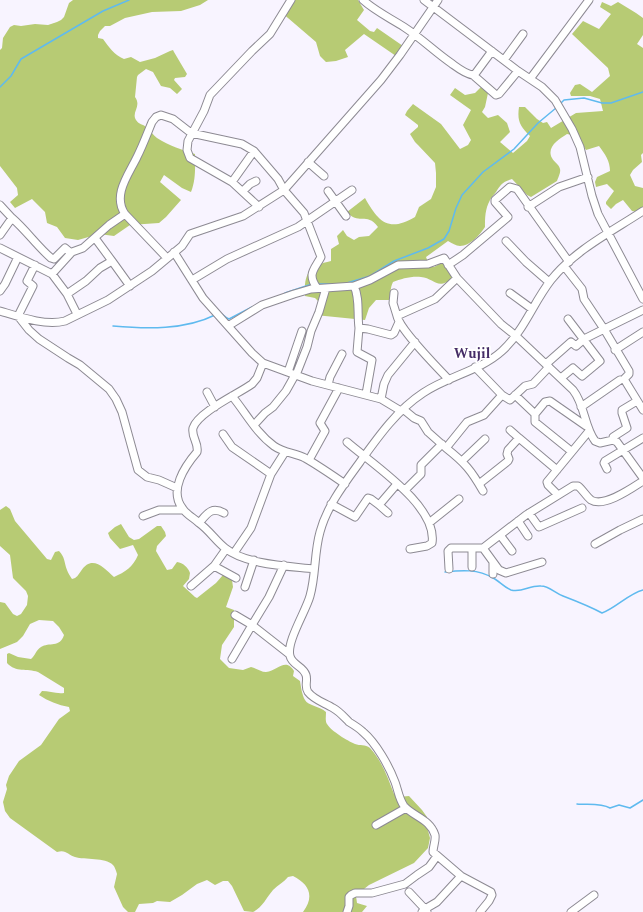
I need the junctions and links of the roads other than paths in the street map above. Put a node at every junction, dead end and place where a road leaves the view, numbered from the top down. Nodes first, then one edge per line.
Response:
1 (291, 0) edge
2 (363, 0) edge
3 (424, 0) edge
4 (438, 0) edge
5 (589, 0) edge
6 (433, 7) junction
7 (414, 34) junction
8 (523, 34) dead end
9 (492, 51) junction
10 (504, 60) junction
11 (518, 70) junction
12 (473, 75) junction
13 (530, 79) junction
14 (191, 133) junction
15 (254, 151) junction
16 (308, 162) junction
17 (324, 176) dead end
18 (588, 177) junction
19 (256, 181) dead end
20 (232, 182) junction
21 (284, 190) junction
22 (352, 190) dead end
23 (243, 191) junction
24 (328, 191) dead end
25 (335, 202) junction
26 (0, 205) edge
27 (528, 206) junction
28 (259, 207) junction
29 (643, 211) edge
30 (125, 214) junction
31 (346, 216) dead end
32 (12, 218) junction
33 (307, 220) junction
34 (608, 233) junction
35 (0, 235) edge
36 (95, 238) junction
37 (506, 241) dead end
38 (0, 248) edge
39 (174, 252) junction
40 (71, 253) junction
41 (18, 257) junction
42 (167, 258) junction
43 (112, 261) junction
44 (566, 264) junction
45 (35, 265) junction
46 (448, 265) junction
47 (52, 274) junction
48 (457, 278) junction
49 (192, 280) junction
50 (549, 282) junction
51 (130, 286) junction
52 (354, 286) junction
53 (1, 288) edge
54 (317, 288) junction
55 (326, 288) junction
56 (394, 293) dead end
57 (68, 294) junction
58 (510, 294) dead end
59 (643, 299) edge
60 (532, 309) junction
61 (643, 310) edge
62 (0, 311) edge
63 (77, 314) junction
64 (18, 316) junction
65 (398, 319) junction
66 (568, 319) dead end
67 (228, 326) junction
68 (359, 328) junction
69 (604, 329) junction
70 (302, 331) dead end
71 (642, 335) edge
72 (516, 336) junction
73 (584, 339) junction
74 (415, 342) junction
75 (616, 350) junction
76 (342, 354) dead end
77 (263, 363) junction
78 (547, 366) junction
79 (476, 367) junction
80 (293, 374) junction
81 (561, 378) junction
82 (449, 380) junction
83 (620, 380) dead end
84 (328, 385) junction
85 (339, 388) junction
86 (207, 392) dead end
87 (366, 394) junction
88 (502, 395) junction
89 (515, 395) junction
90 (232, 396) junction
91 (381, 399) junction
92 (637, 401) junction
93 (581, 406) junction
94 (215, 408) junction
95 (402, 410) junction
96 (643, 410) edge
97 (535, 414) junction
98 (254, 425) junction
99 (588, 428) junction
100 (510, 430) dead end
101 (223, 434) dead end
102 (519, 438) junction
103 (643, 438) edge
104 (485, 439) dead end
105 (613, 440) junction
106 (347, 442) dead end
107 (444, 446) junction
108 (624, 450) junction
109 (571, 451) junction
110 (285, 452) junction
111 (364, 457) junction
112 (309, 460) junction
113 (462, 461) junction
114 (607, 469) dead end
115 (557, 470) junction
116 (271, 474) junction
117 (643, 478) edge
118 (643, 481) edge
119 (345, 484) junction
120 (397, 484) junction
121 (479, 484) junction
122 (178, 488) junction
123 (405, 490) junction
124 (483, 491) dead end
125 (558, 495) junction
126 (459, 499) dead end
127 (331, 504) junction
128 (379, 505) junction
129 (582, 508) dead end
130 (183, 510) junction
131 (224, 513) dead end
132 (388, 513) dead end
133 (529, 513) junction
134 (143, 516) dead end
135 (643, 519) edge
136 (518, 521) junction
137 (200, 523) junction
138 (429, 523) junction
139 (500, 535) junction
140 (528, 536) dead end
141 (595, 544) dead end
142 (472, 548) junction
143 (484, 548) junction
144 (226, 549) junction
145 (410, 549) dead end
146 (512, 551) dead end
147 (234, 553) junction
148 (254, 560) junction
149 (493, 562) junction
150 (542, 562) dead end
151 (214, 566) junction
152 (284, 566) junction
153 (472, 567) dead end
154 (314, 568) junction
155 (449, 569) dead end
156 (493, 574) dead end
157 (236, 578) dead end
158 (191, 586) dead end
159 (245, 588) dead end
160 (236, 615) dead end
161 (252, 625) junction
162 (289, 654) junction
163 (232, 659) dead end
164 (406, 808) junction
165 (376, 825) dead end
166 (437, 856) junction
167 (461, 876) junction
168 (409, 892) dead end
169 (594, 895) dead end
170 (425, 911) edge
171 (347, 912) edge
172 (480, 912) edge
173 (571, 912) edge

1 - 14 street
2 - 7 street
3 - 6 street
4 - 6 street
5 - 13 street
6 - 7 street
6 - 9 street
7 - 12 street
7 - 16 street
8 - 10 street
9 - 10 street
9 - 12 street
10 - 11 street
11 - 12 street
11 - 13 street
13 - 18 street
14 - 15 street
14 - 20 street
14 - 30 street
15 - 20 street
15 - 21 street
16 - 17 street
16 - 21 street
18 - 27 street
18 - 34 street
19 - 23 street
20 - 23 street
21 - 28 street
21 - 33 street
22 - 25 street
23 - 28 street
24 - 25 street
25 - 31 street
25 - 33 street
26 - 32 street
27 - 44 street
27 - 46 street
28 - 39 street
29 - 34 street
30 - 36 street
30 - 42 street
32 - 35 street
32 - 40 street
33 - 49 street
33 - 54 street
34 - 44 street
34 - 59 street
36 - 40 street
36 - 43 street
37 - 50 street
38 - 41 street
39 - 42 street
39 - 49 street
40 - 47 street
41 - 45 street
41 - 53 street
42 - 51 street
43 - 51 street
43 - 57 street
44 - 50 street
44 - 69 street
45 - 47 street
45 - 64 street
46 - 48 street
46 - 52 street
47 - 57 street
48 - 65 street
48 - 72 street
49 - 67 street
50 - 60 street
51 - 63 street
52 - 55 street
52 - 68 street
54 - 55 street
54 - 67 street
55 - 80 street
56 - 65 street
57 - 63 street
58 - 60 street
60 - 72 street
61 - 69 street
62 - 64 street
63 - 64 street
64 - 122 street
65 - 68 street
65 - 74 street
66 - 73 street
67 - 77 street
68 - 87 street
69 - 73 street
69 - 75 street
70 - 80 street
71 - 75 street
72 - 78 street
72 - 79 street
73 - 78 street
73 - 81 street
74 - 82 street
74 - 91 street
75 - 92 street
76 - 84 street
77 - 80 street
77 - 90 street
78 - 81 street
78 - 89 street
79 - 82 street
79 - 88 street
80 - 84 street
80 - 98 street
81 - 93 street
82 - 95 street
83 - 93 street
84 - 85 street
85 - 87 street
85 - 112 street
86 - 94 street
87 - 91 street
88 - 89 street
88 - 107 street
89 - 97 street
90 - 94 street
90 - 98 street
91 - 95 street
92 - 96 street
92 - 105 street
93 - 99 street
94 - 122 street
95 - 107 street
95 - 111 street
97 - 99 street
97 - 109 street
98 - 110 street
99 - 105 street
99 - 109 street
100 - 102 street
101 - 116 street
102 - 115 street
102 - 121 street
103 - 108 street
104 - 113 street
105 - 108 street
106 - 111 street
107 - 113 street
107 - 123 street
108 - 114 street
108 - 117 street
109 - 115 street
110 - 112 street
110 - 116 street
111 - 119 street
111 - 120 street
112 - 119 street
113 - 121 street
115 - 125 street
116 - 147 street
118 - 125 street
119 - 127 street
120 - 123 street
120 - 128 street
121 - 124 street
122 - 130 street
123 - 138 street
125 - 133 street
126 - 138 street
127 - 128 street
127 - 154 street
128 - 132 street
129 - 133 street
130 - 134 street
130 - 137 street
131 - 137 street
133 - 136 street
135 - 141 street
136 - 139 street
136 - 140 street
137 - 144 street
138 - 145 street
139 - 143 street
139 - 146 street
142 - 143 street
142 - 153 street
142 - 155 street
143 - 149 street
144 - 147 street
144 - 151 street
147 - 148 street
148 - 152 street
148 - 159 street
149 - 150 street
149 - 156 street
151 - 157 street
151 - 158 street
152 - 154 street
152 - 161 street
154 - 162 street
160 - 161 street
161 - 162 street
161 - 163 street
162 - 164 street
164 - 165 street
164 - 166 street
166 - 167 street
166 - 171 street
167 - 170 street
167 - 172 street
168 - 170 street
169 - 173 street

